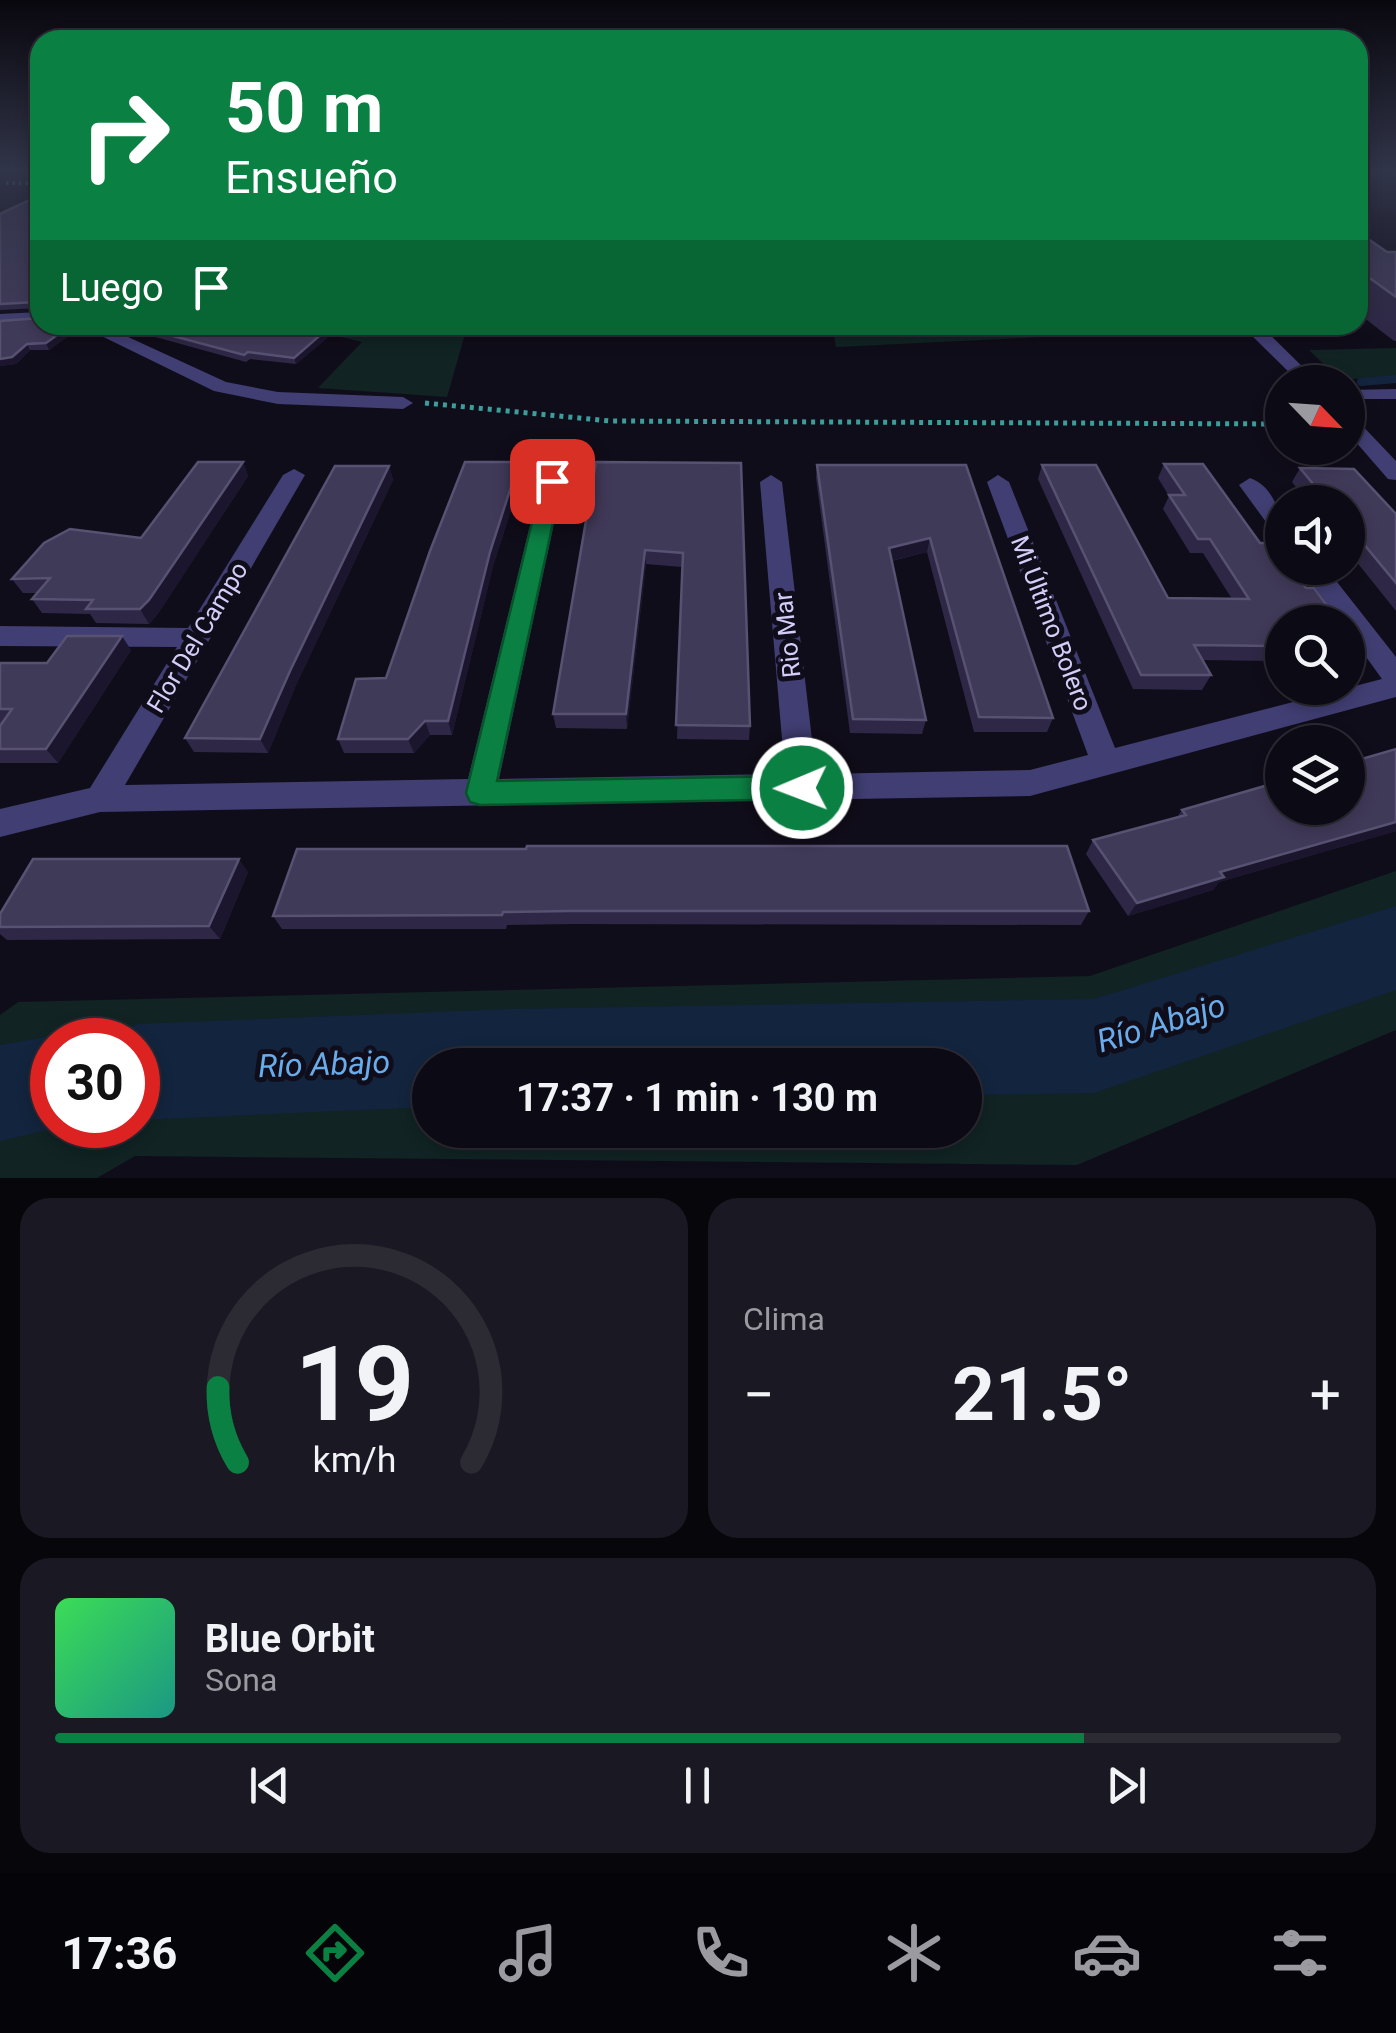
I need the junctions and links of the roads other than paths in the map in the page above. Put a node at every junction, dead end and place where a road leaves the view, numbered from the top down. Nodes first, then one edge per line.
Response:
1 (30, 318) edge
2 (0, 319) edge
3 (110, 335) edge
4 (1260, 335) edge
5 (1291, 365) edge
6 (1396, 394) edge
7 (1365, 395) edge
8 (404, 402) road end
9 (1365, 440) edge
10 (1396, 474) edge
11 (294, 475) dead end
12 (552, 481) dead end
13 (771, 482) dead end
14 (998, 482) dead end
15 (1250, 485) dead end
16 (1265, 505) edge
17 (1326, 585) edge
18 (0, 636) edge
19 (196, 638) junction
20 (1396, 677) edge
21 (1396, 686) edge
22 (1106, 763) junction
23 (802, 788) junction
24 (480, 793) junction
25 (100, 800) junction
26 (0, 822) edge

1 - 2 street
3 - 8 street
4 - 5 street
6 - 7 lane
9 - 10 street
11 - 19 street, Flor Del Campo
12 - 24 street
13 - 23 street, Rio Mar
14 - 22 street, Mi Último Bolero
15 - 16 street
17 - 20 street
18 - 19 street
19 - 25 street, Flor Del Campo
21 - 22 street
22 - 23 street
23 - 24 street
24 - 25 street
25 - 26 street

